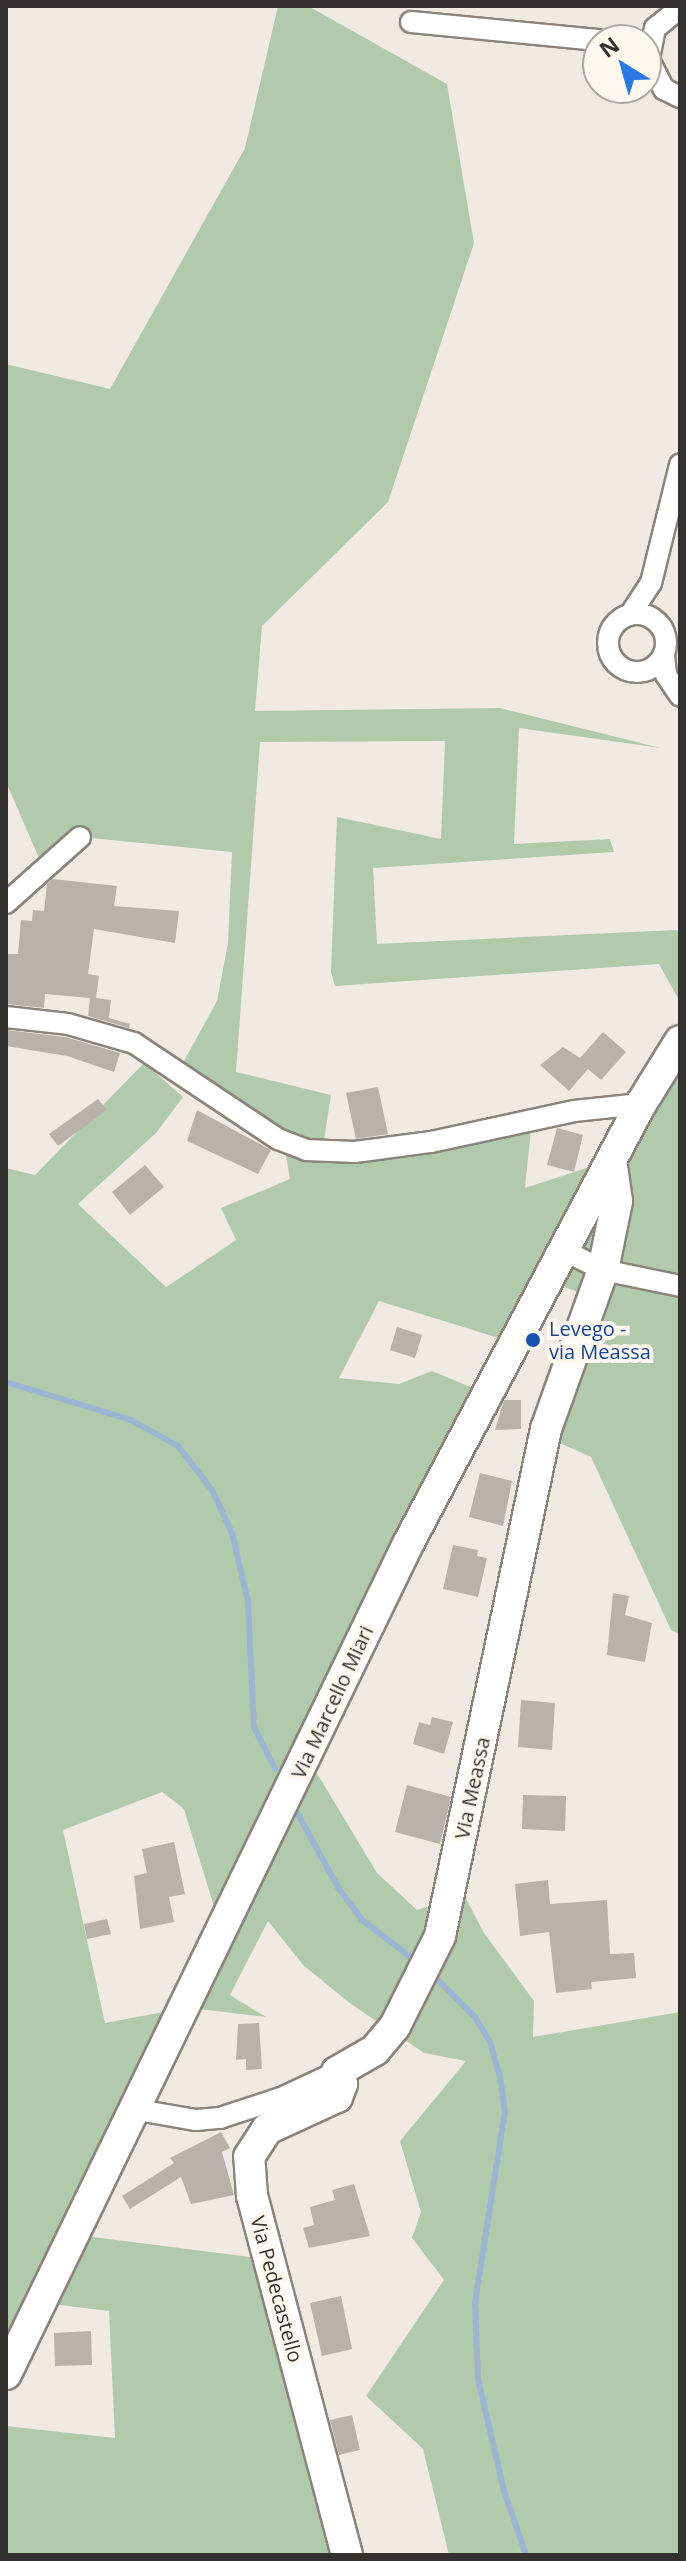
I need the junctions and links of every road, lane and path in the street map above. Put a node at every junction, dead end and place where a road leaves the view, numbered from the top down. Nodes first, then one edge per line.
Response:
1 (680, 8) edge
2 (411, 22) dead end
3 (659, 24) edge
4 (582, 38) edge
5 (662, 82) edge
6 (680, 97) edge
7 (680, 465) edge
8 (630, 615) junction
9 (664, 655) junction
10 (644, 671) junction
11 (675, 690) edge
12 (80, 837) dead end
13 (6, 903) edge
14 (6, 1017) edge
15 (680, 1041) edge
16 (641, 1104) junction
17 (611, 1160) junction
18 (563, 1250) junction
19 (603, 1270) junction
20 (680, 1286) edge
21 (337, 2072) junction
22 (138, 2110) junction
23 (6, 2374) edge
24 (347, 2555) edge

1 - 3 street
2 - 4 street
5 - 6 street
7 - 8 street
8 - 9 street
8 - 10 street
9 - 10 street
9 - 11 street
10 - 11 street
12 - 13 street
14 - 16 street
15 - 16 street, Via Marcello Miari
16 - 17 street, Via Marcello Miari
17 - 18 street, Via Marcello Miari
17 - 19 street, Via Meassa
18 - 19 street
18 - 22 street, Via Marcello Miari
19 - 20 street
19 - 21 street, Via Meassa
21 - 22 street, Via Meassa
21 - 24 street, Via Pedecastello
22 - 23 street, Via Marcello Miari

